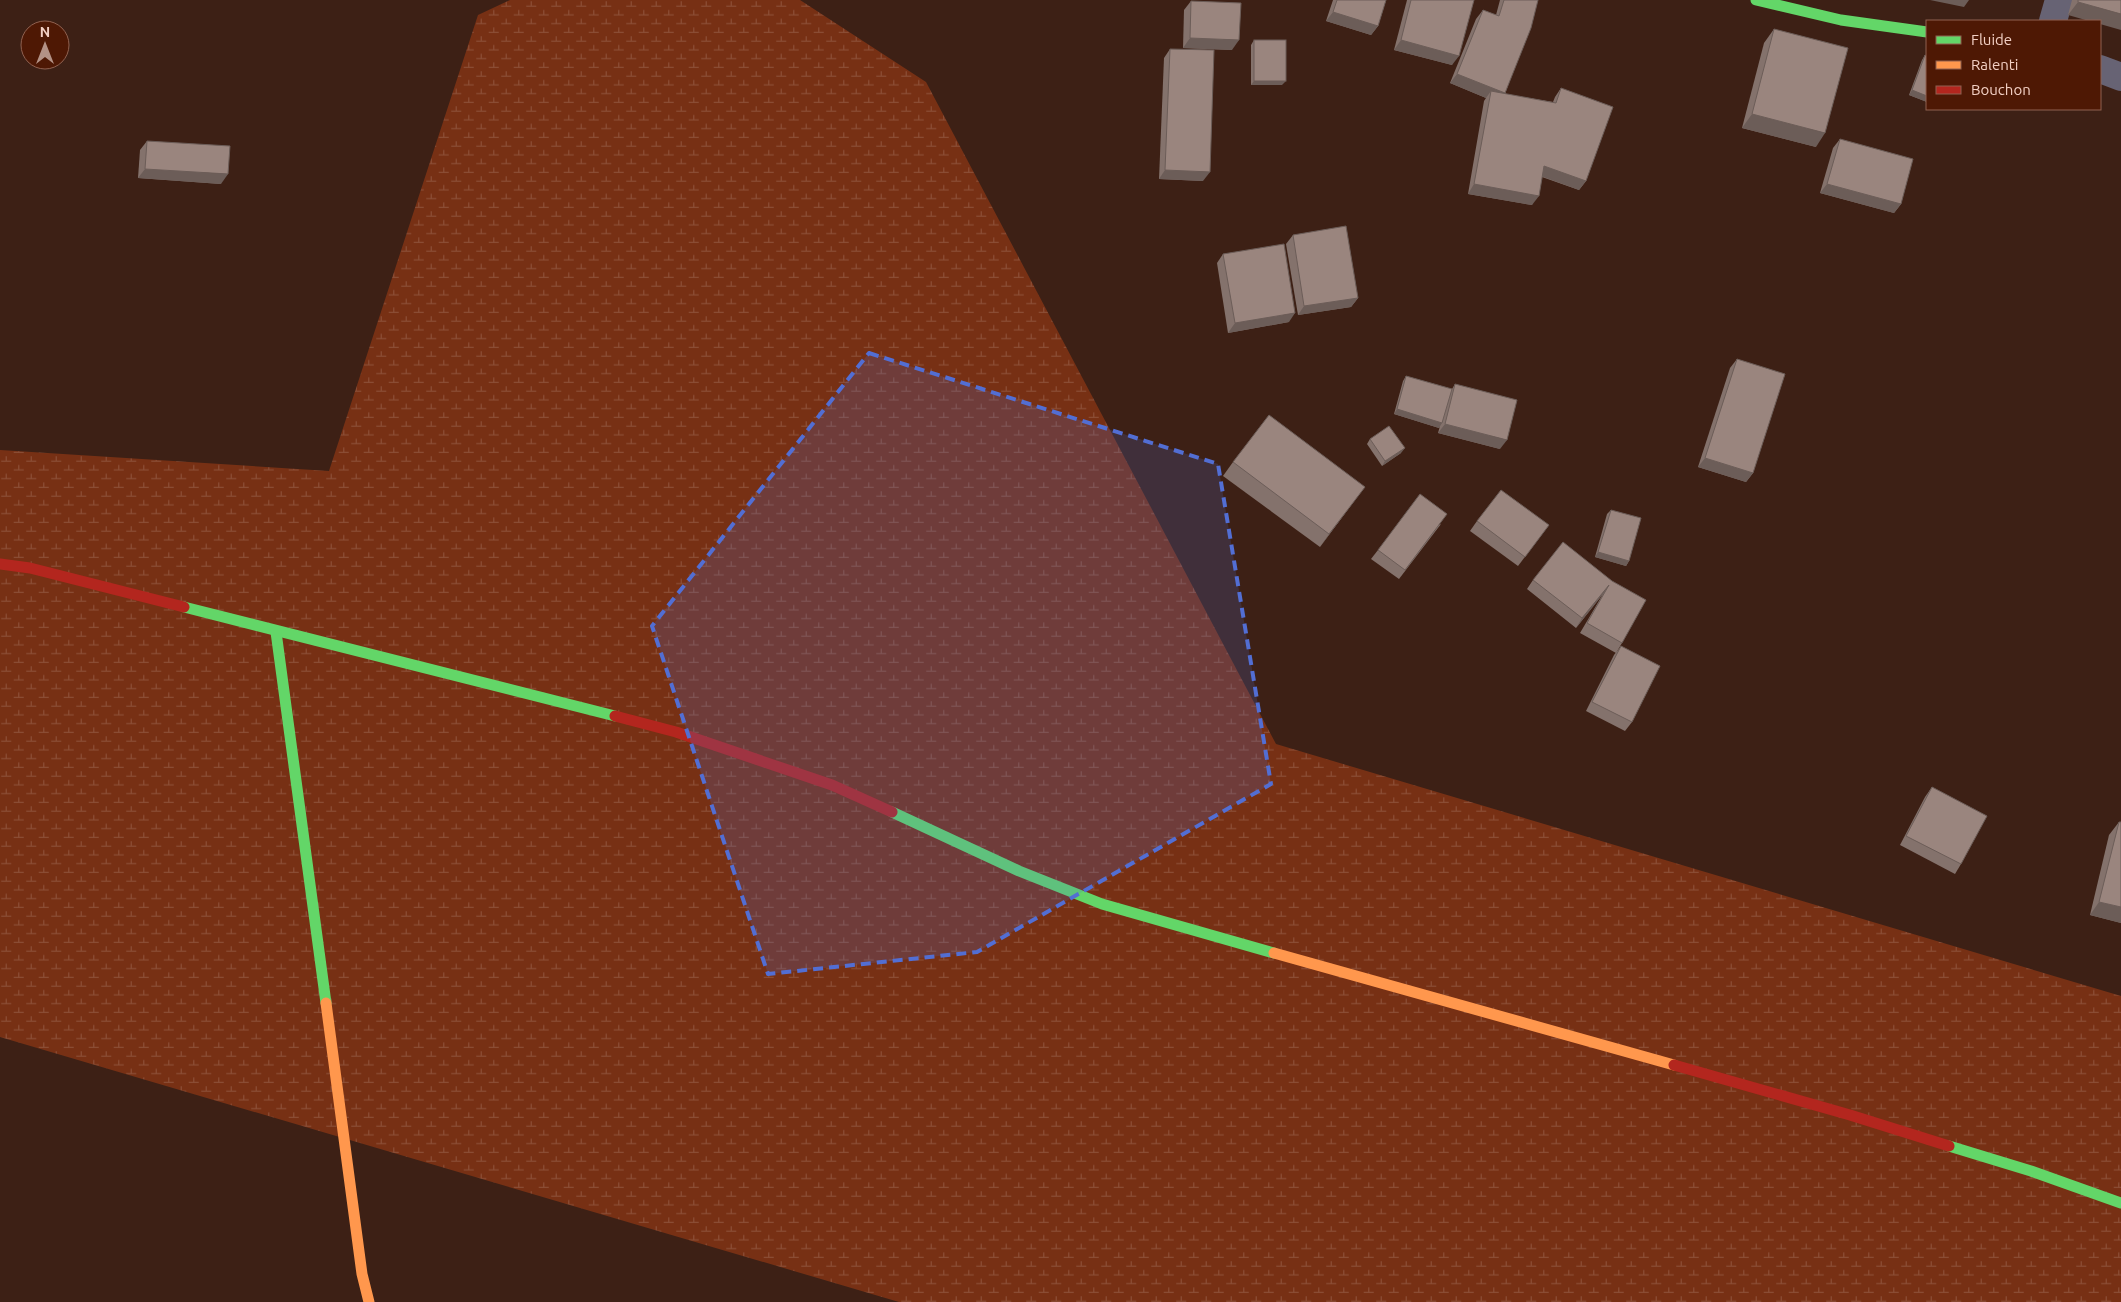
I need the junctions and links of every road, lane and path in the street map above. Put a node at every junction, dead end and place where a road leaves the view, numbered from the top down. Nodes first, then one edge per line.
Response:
1 (1756, 0) edge
2 (2058, 0) edge
3 (2053, 20) edge
4 (1926, 32) edge
5 (2101, 69) edge
6 (2121, 77) edge
7 (0, 564) edge
8 (276, 632) junction
9 (2121, 1203) edge
10 (369, 1302) edge

1 - 4 street
2 - 3 street
5 - 6 street
7 - 8 street
8 - 9 street
8 - 10 street

